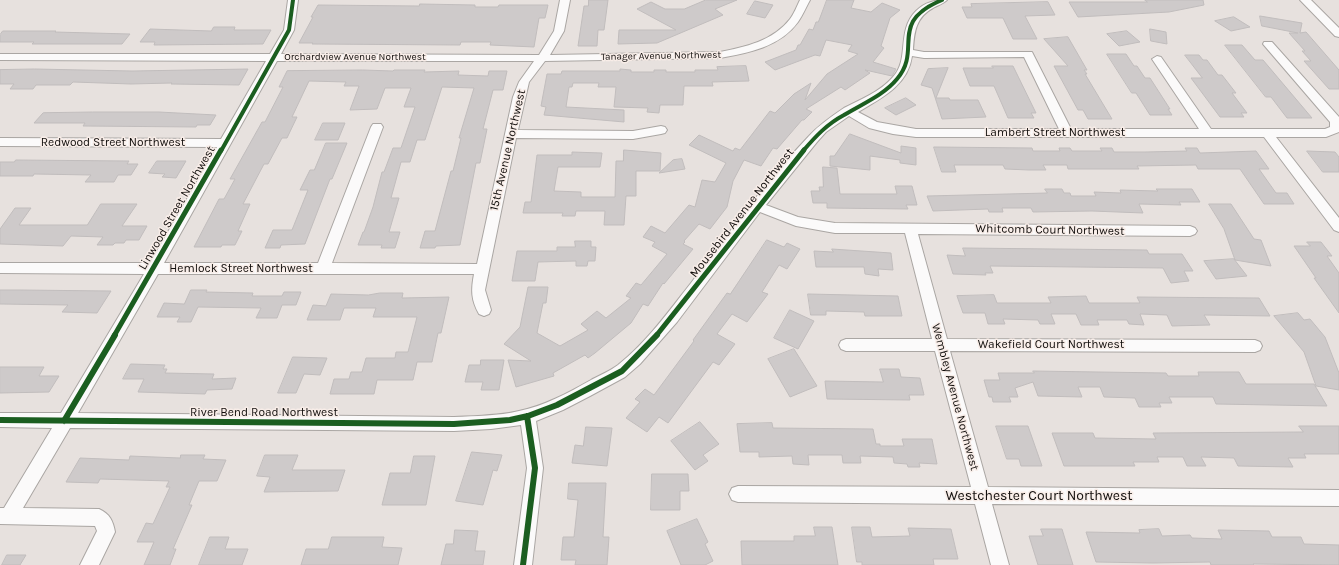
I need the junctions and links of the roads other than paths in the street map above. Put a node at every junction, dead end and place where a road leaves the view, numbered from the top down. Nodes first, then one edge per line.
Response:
1 (293, 0) edge
2 (565, 0) edge
3 (805, 0) edge
4 (942, 0) edge
5 (1305, 0) edge
6 (1339, 34) edge
7 (1268, 44) dead end
8 (908, 52) junction
9 (274, 56) junction
10 (0, 57) edge
11 (542, 58) junction
12 (1157, 59) dead end
13 (848, 111) junction
14 (377, 126) dead end
15 (661, 130) dead end
16 (1067, 132) junction
17 (1208, 132) junction
18 (1267, 133) junction
19 (511, 134) junction
20 (0, 142) edge
21 (225, 143) junction
22 (759, 207) junction
23 (1339, 227) edge
24 (910, 228) junction
25 (1190, 231) dead end
26 (0, 268) edge
27 (154, 269) junction
28 (323, 269) junction
29 (482, 269) junction
30 (484, 310) dead end
31 (846, 345) dead end
32 (942, 345) junction
33 (1255, 346) dead end
34 (527, 416) junction
35 (0, 420) edge
36 (64, 421) junction
37 (738, 494) dead end
38 (982, 496) junction
39 (1339, 498) edge
40 (4, 516) edge
41 (89, 565) edge
42 (523, 565) edge
43 (1000, 565) edge

1 - 9 street, Linwood Street Northwest
2 - 11 street, 15th Avenue Northwest
3 - 11 street, Tanager Avenue Northwest
4 - 8 street, Mousebird Avenue Northwest
5 - 6 street
7 - 18 street, Lambert Street Northwest
8 - 13 street, Mousebird Avenue Northwest
8 - 16 street
9 - 10 street, Orchardview Avenue Northwest
9 - 11 street, Orchardview Avenue Northwest
9 - 21 street, Linwood Street Northwest
11 - 19 street, 15th Avenue Northwest
12 - 17 street
13 - 16 street, Lambert Street Northwest
13 - 22 street, Mousebird Avenue Northwest
14 - 28 street
15 - 19 street
16 - 17 street, Lambert Street Northwest
17 - 18 street, Lambert Street Northwest
18 - 23 street
19 - 29 street, 15th Avenue Northwest
20 - 21 street, Redwood Street Northwest
21 - 27 street, Linwood Street Northwest
22 - 24 street, Whitcomb Court Northwest
22 - 34 street, Mousebird Avenue Northwest
24 - 25 street, Whitcomb Court Northwest
24 - 32 street, Wembley Avenue Northwest
26 - 27 street, Hemlock Street Northwest
27 - 28 street, Hemlock Street Northwest
27 - 36 street, Linwood Street Northwest
28 - 29 street, Hemlock Street Northwest
29 - 30 street, 15th Avenue Northwest
31 - 32 street, Wakefield Court Northwest
32 - 33 street, Wakefield Court Northwest
32 - 38 street, Wembley Avenue Northwest
34 - 36 street, River Bend Road Northwest
34 - 42 street
35 - 36 street, River Bend Road Northwest
36 - 40 street, Linwood Street Northwest
37 - 38 street, Westchester Court Northwest
38 - 39 street, Westchester Court Northwest
38 - 43 street, Wembley Avenue Northwest
40 - 41 street

